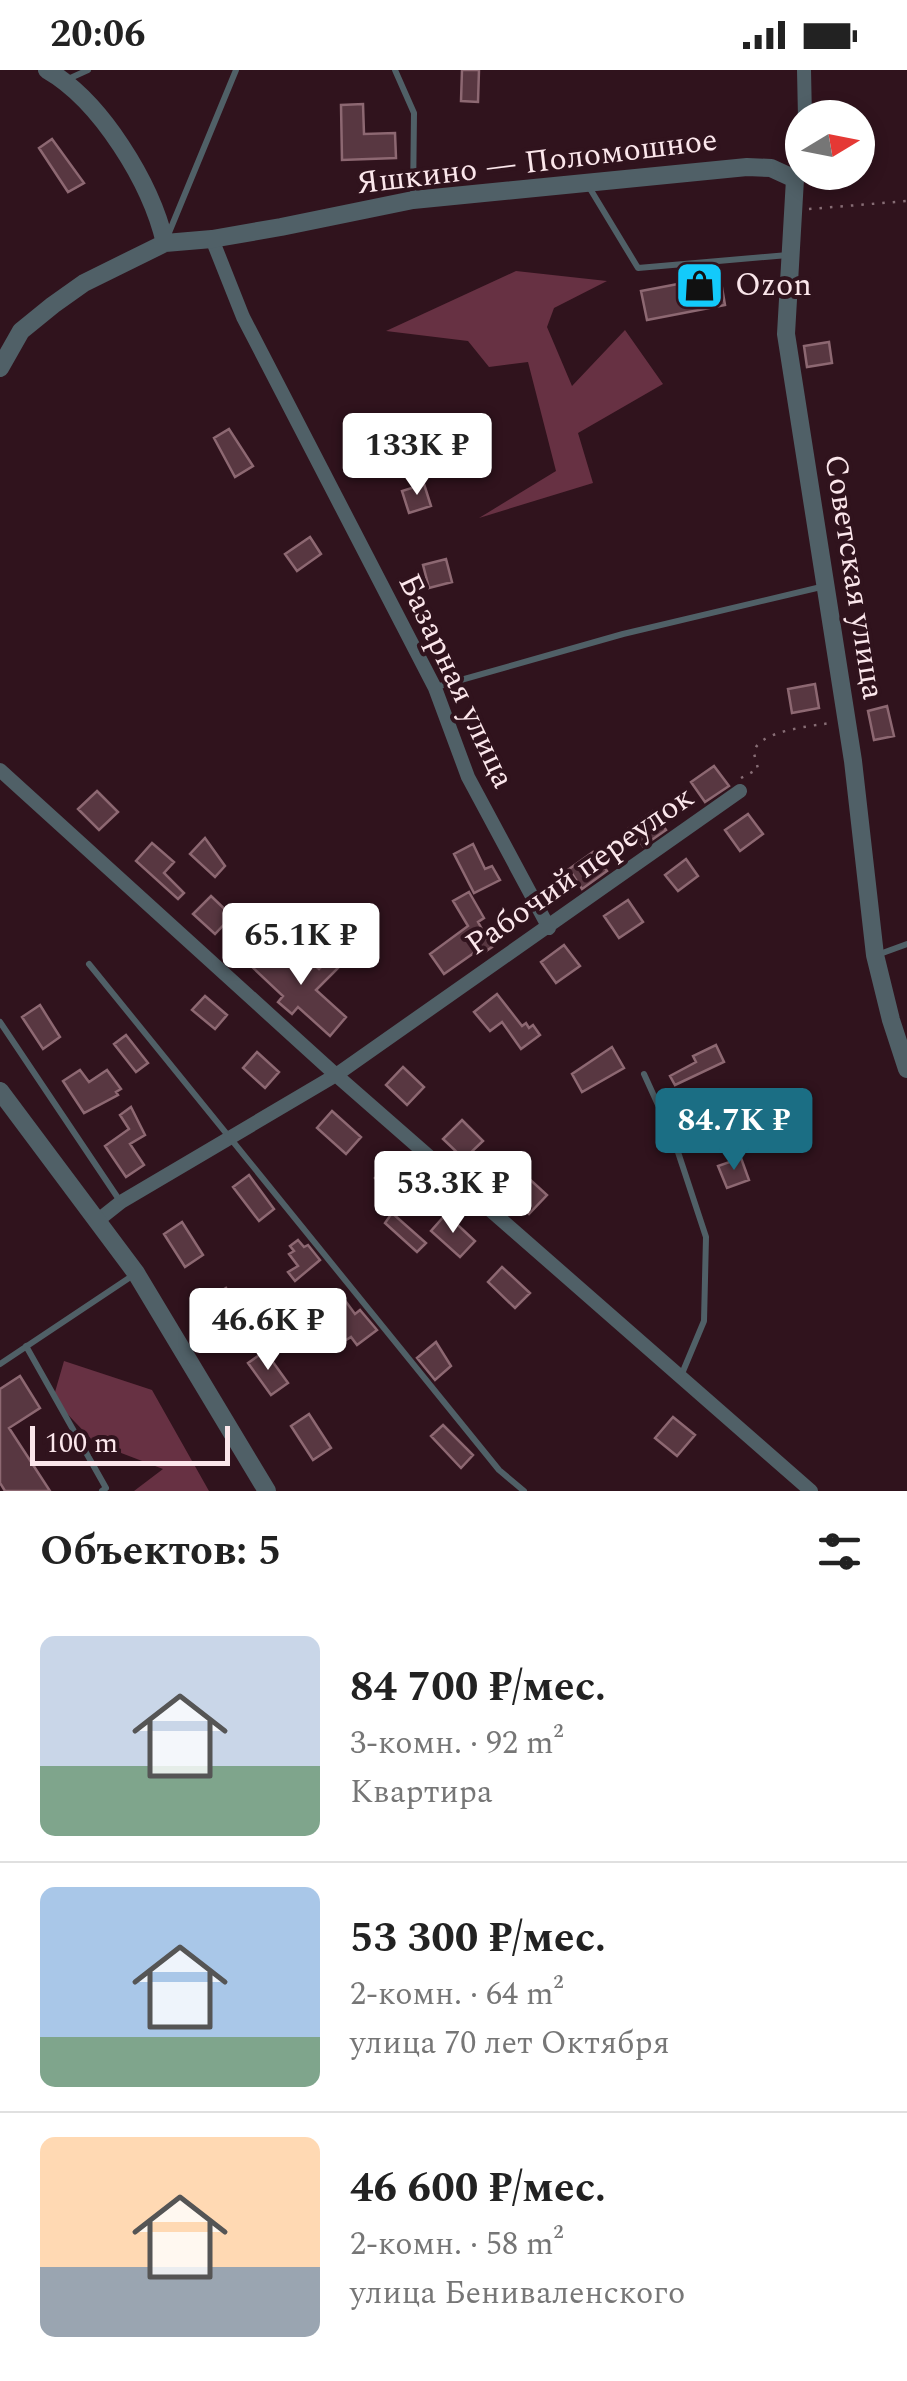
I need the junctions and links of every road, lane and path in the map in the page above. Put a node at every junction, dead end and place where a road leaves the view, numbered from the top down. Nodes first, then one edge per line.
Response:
1 (48, 70) edge
2 (88, 70) edge
3 (236, 70) edge
4 (395, 70) edge
5 (804, 70) edge
6 (66, 81) junction
7 (805, 100) edge
8 (785, 174) edge
9 (586, 182) junction
10 (793, 190) edge
11 (413, 200) junction
12 (907, 201) edge
13 (790, 211) junction
14 (212, 239) junction
15 (165, 243) junction
16 (788, 255) junction
17 (0, 368) edge
18 (826, 586) junction
19 (435, 688) junction
20 (846, 719) junction
21 (0, 770) edge
22 (740, 790) joint
23 (549, 928) junction
24 (907, 944) edge
25 (875, 955) junction
26 (89, 964) dead end
27 (0, 1022) edge
28 (907, 1068) edge
29 (644, 1074) dead end
30 (336, 1075) junction
31 (0, 1092) edge
32 (229, 1138) junction
33 (121, 1202) junction
34 (97, 1221) junction
35 (136, 1273) junction
36 (26, 1346) junction
37 (0, 1364) edge
38 (680, 1377) junction
39 (102, 1491) edge
40 (267, 1491) edge
41 (524, 1491) edge
42 (811, 1491) edge

1 - 6 street
2 - 6 lane
3 - 15 lane
4 - 11 lane
5 - 7 street
6 - 15 street
8 - 9 street, Яшкино — Поломошное
9 - 11 street, Яшкино — Поломошное
9 - 16 lane
10 - 13 street, Советская улица
11 - 14 street, Яшкино — Поломошное
12 - 13 path
13 - 16 street, Советская улица
14 - 15 street, Яшкино — Поломошное
14 - 19 street, Базарная улица
15 - 17 street
16 - 18 street, Советская улица
18 - 19 lane
18 - 20 street, Советская улица
19 - 23 street, Базарная улица
20 - 22 path
20 - 25 street, Советская улица
21 - 30 street
22 - 23 street, Рабочий переулок
23 - 30 street, Рабочий переулок
24 - 25 lane
25 - 28 street, Советская улица
26 - 32 lane
27 - 33 lane
29 - 38 lane
30 - 32 street, Рабочий переулок
30 - 38 street
31 - 34 street
32 - 33 street, Рабочий переулок
32 - 41 lane
33 - 34 street, Рабочий переулок
34 - 35 street
35 - 36 lane
35 - 40 street
36 - 37 lane
36 - 39 lane
38 - 42 street

